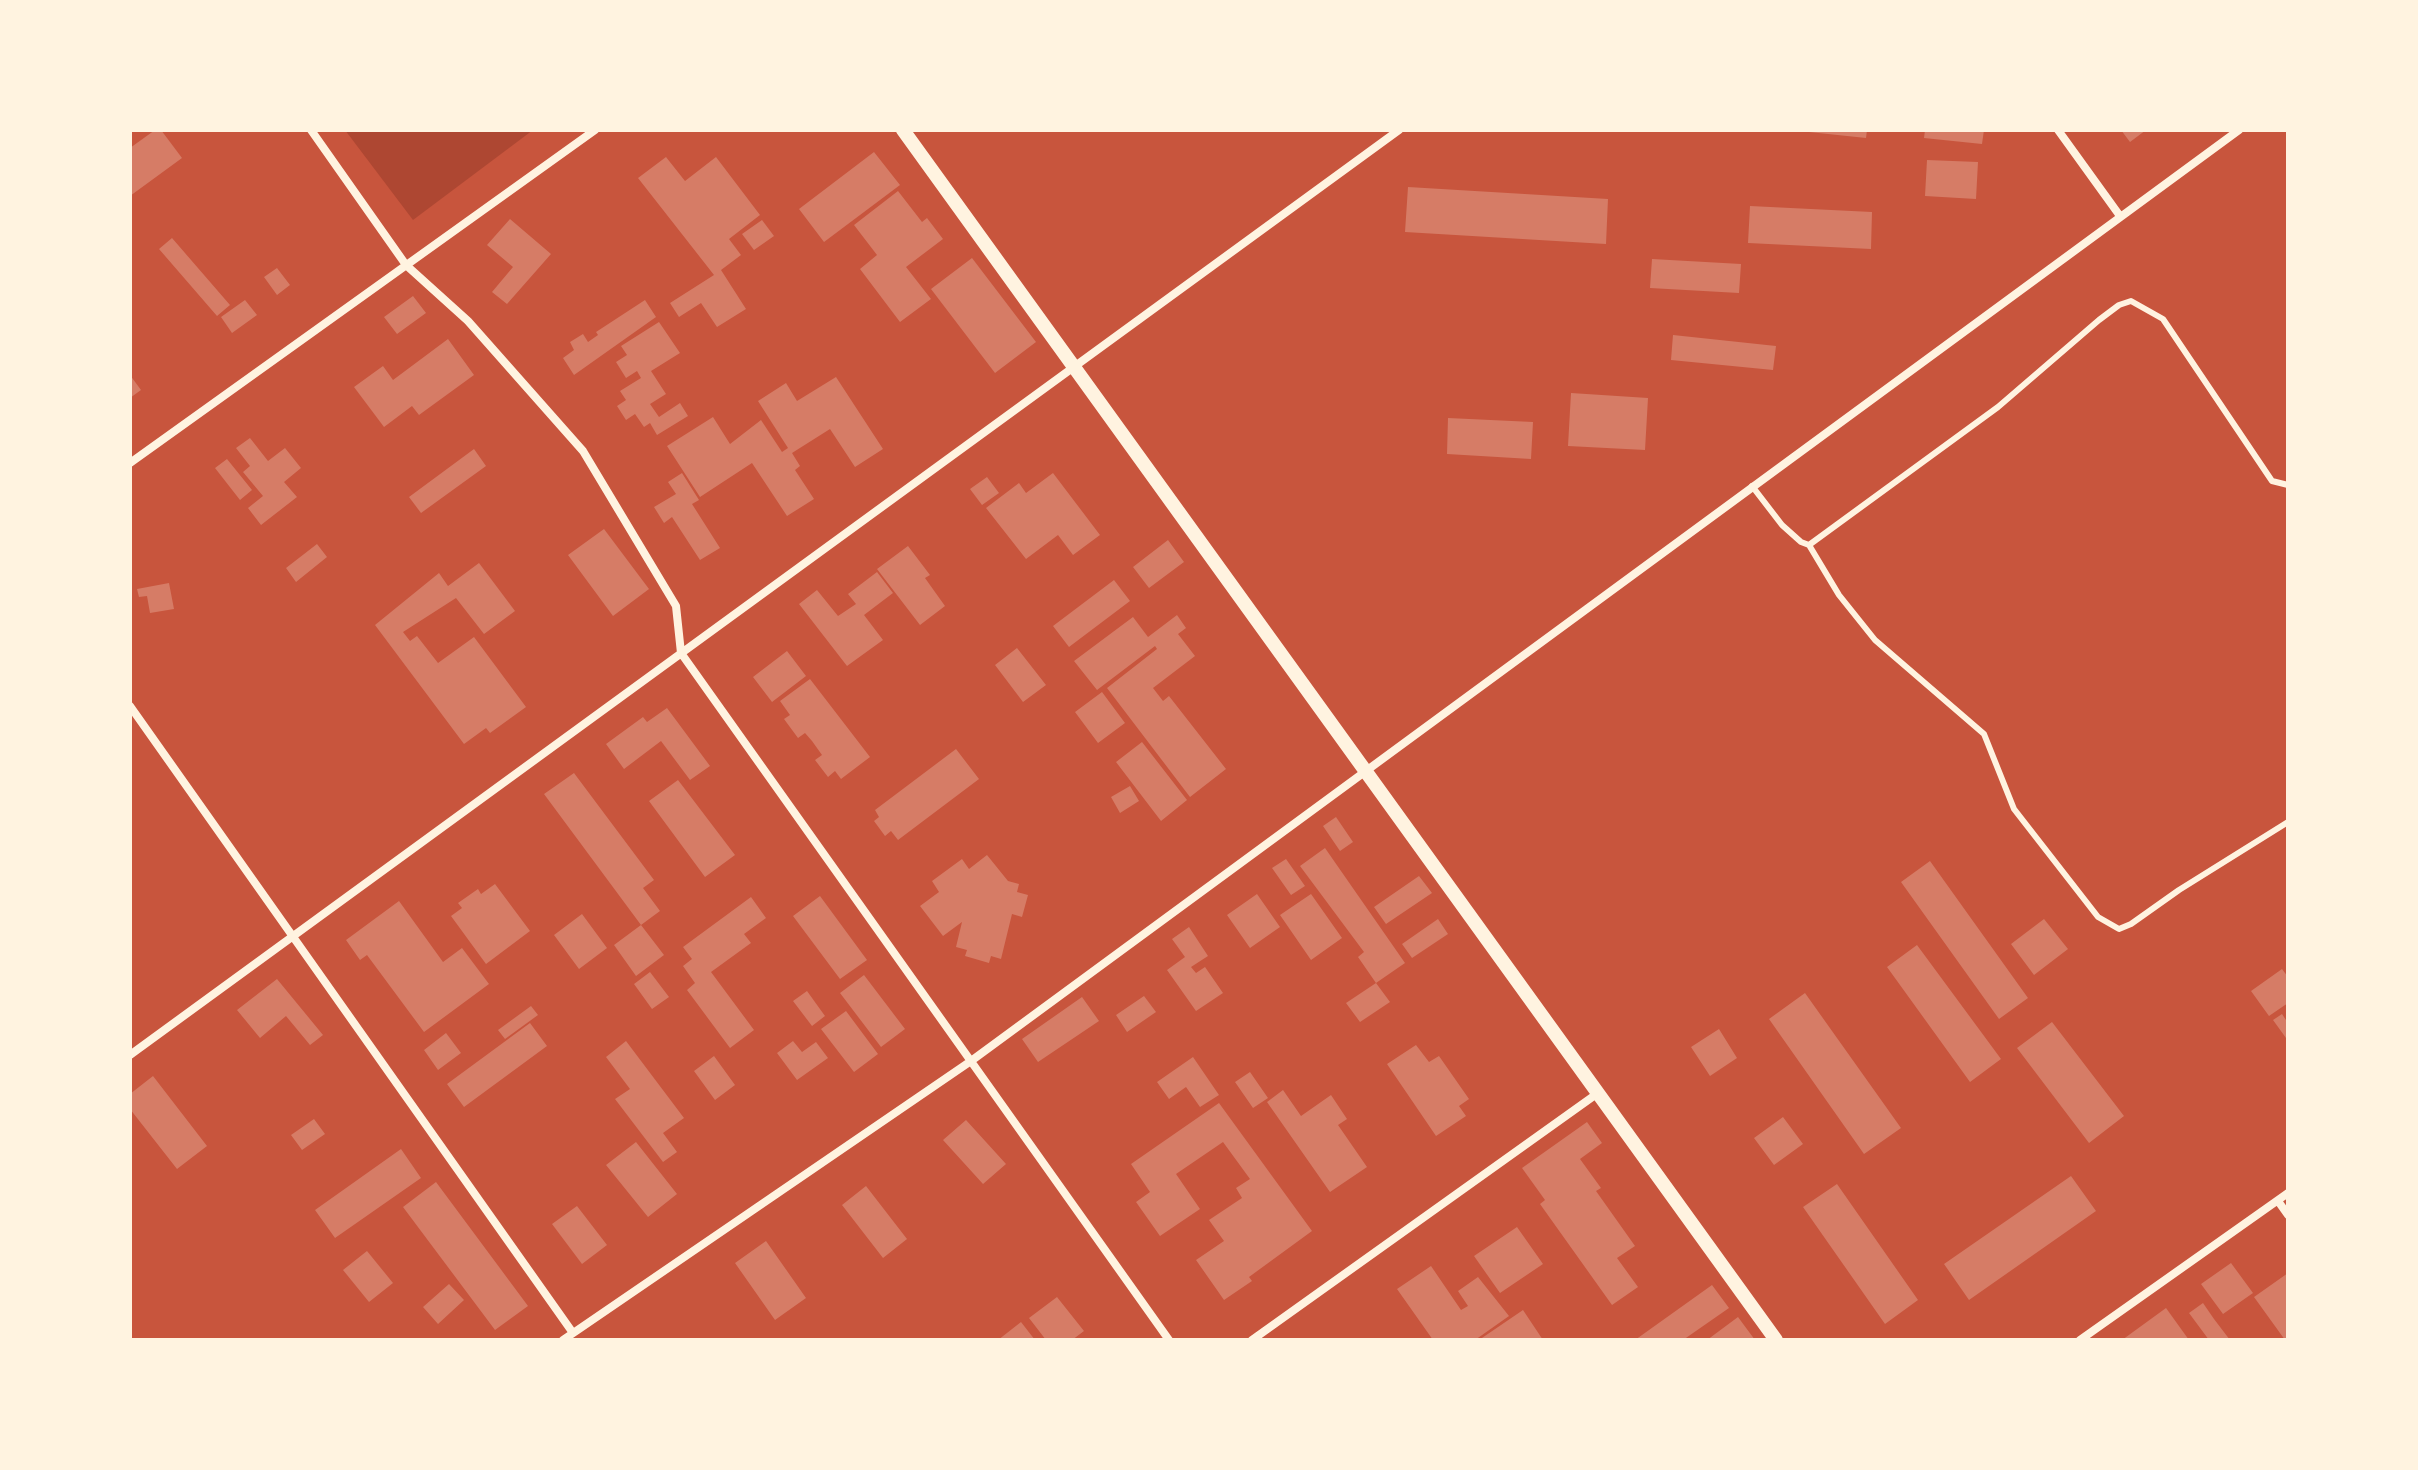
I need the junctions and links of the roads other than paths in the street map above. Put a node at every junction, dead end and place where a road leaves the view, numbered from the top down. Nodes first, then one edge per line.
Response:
1 (311, 130) edge
2 (595, 130) edge
3 (903, 130) edge
4 (1399, 130) edge
5 (2058, 130) edge
6 (2239, 130) edge
7 (2120, 216) junction
8 (406, 265) junction
9 (1073, 368) junction
10 (130, 463) edge
11 (2288, 485) edge
12 (1752, 486) junction
13 (1809, 545) junction
14 (681, 653) junction
15 (130, 706) edge
16 (1365, 770) junction
17 (2288, 822) edge
18 (291, 938) junction
19 (130, 1055) edge
20 (971, 1061) junction
21 (1598, 1093) junction
22 (2288, 1193) edge
23 (2278, 1201) junction
24 (2288, 1215) edge
25 (573, 1333) junction
26 (563, 1340) edge
27 (1169, 1340) edge
28 (1252, 1340) edge
29 (1776, 1340) edge
30 (2080, 1340) edge

1 - 8 street
2 - 8 street
3 - 9 street
4 - 9 street
5 - 7 street
6 - 7 street
7 - 12 street
8 - 10 street
8 - 14 street
9 - 14 street
9 - 16 street
11 - 13 lane
12 - 13 lane
12 - 16 street
13 - 17 lane
14 - 18 street
14 - 20 street
15 - 18 street
16 - 20 street
16 - 21 street
18 - 19 street
18 - 25 street
20 - 25 street
20 - 27 street
21 - 28 street
21 - 29 street
22 - 23 street
23 - 24 street
23 - 30 street
25 - 26 street

